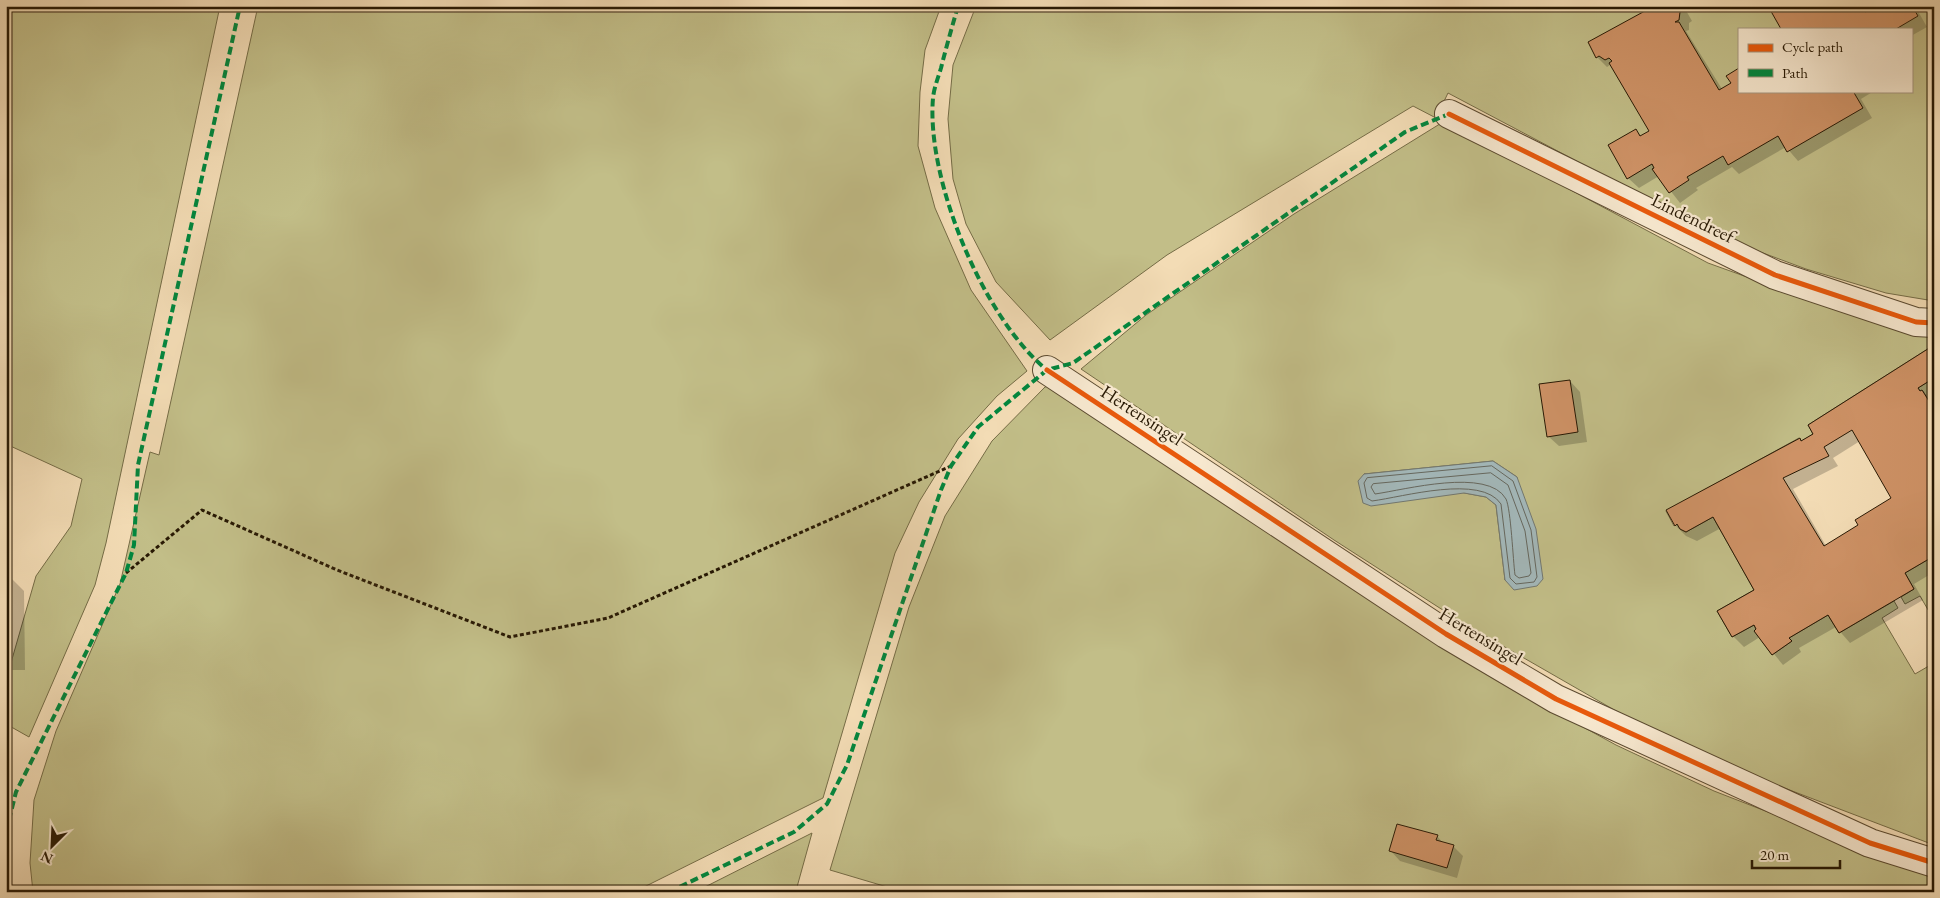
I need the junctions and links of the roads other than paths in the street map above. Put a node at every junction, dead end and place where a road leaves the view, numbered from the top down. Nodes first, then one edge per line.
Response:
1 (1449, 114) dead end
2 (1934, 323) edge
3 (1047, 370) dead end
4 (1934, 863) edge

1 - 2 street, Lindendreef
3 - 4 street, Hertensingel

